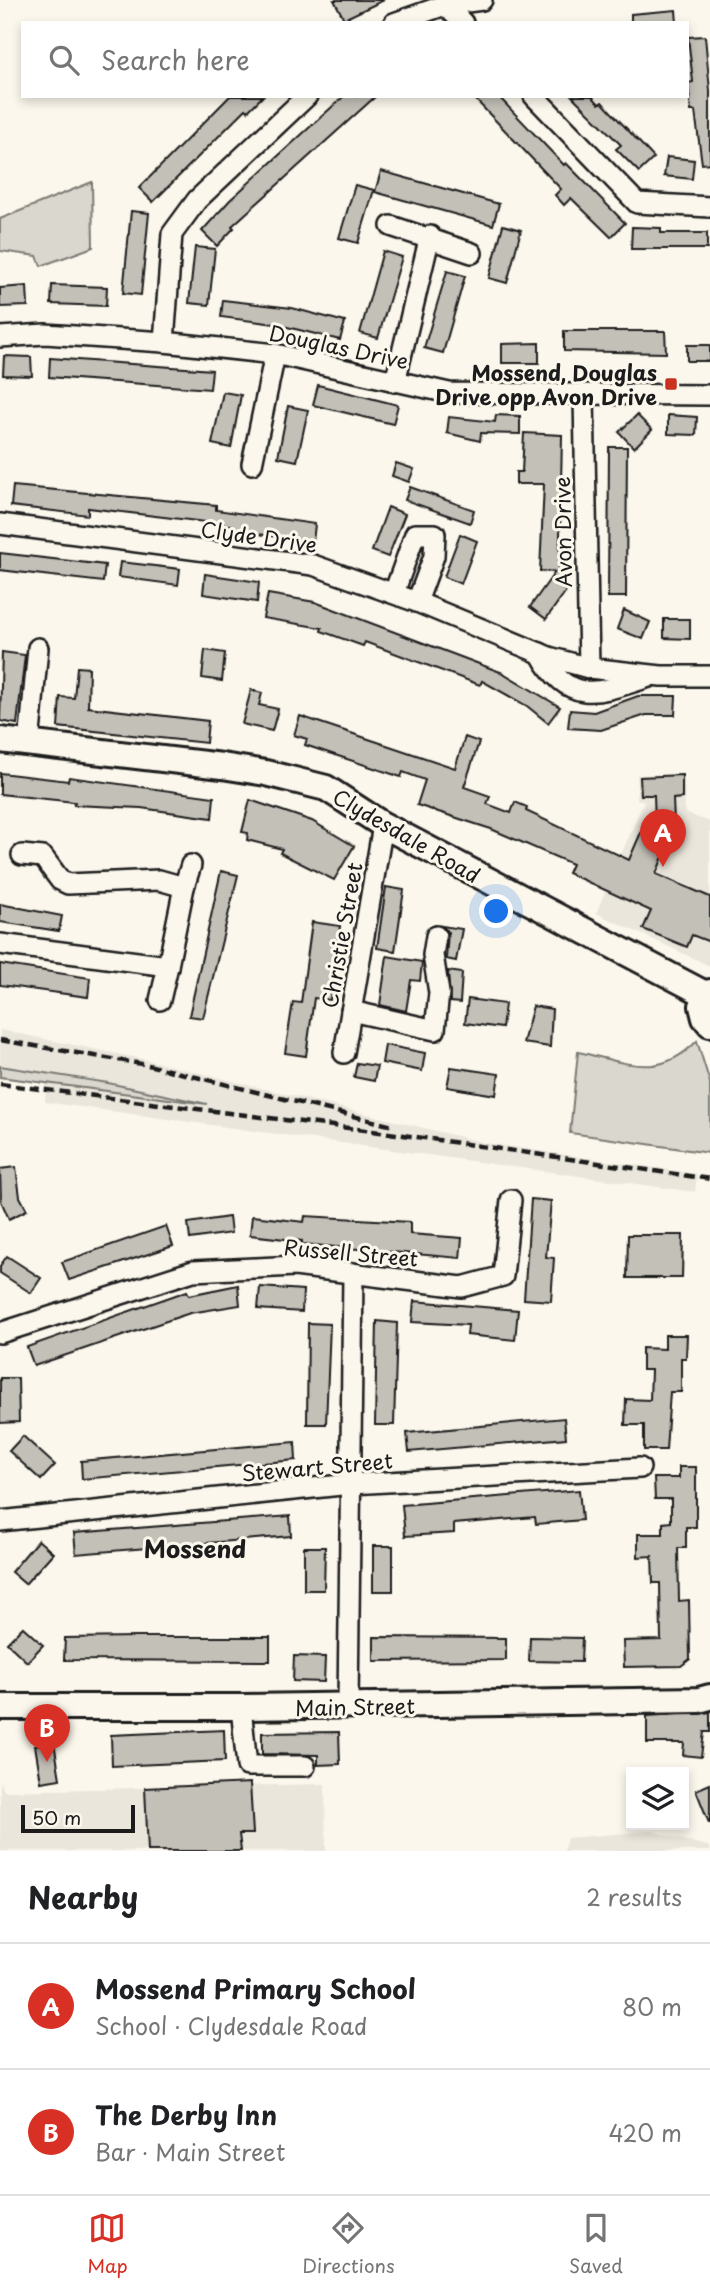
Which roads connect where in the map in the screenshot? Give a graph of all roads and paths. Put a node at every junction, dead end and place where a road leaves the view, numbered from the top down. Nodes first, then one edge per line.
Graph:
1 (481, 0) edge
2 (445, 5) junction
3 (400, 21) edge
4 (461, 21) edge
5 (305, 98) edge
6 (536, 98) edge
7 (710, 207) edge
8 (391, 226) dead end
9 (430, 236) junction
10 (472, 253) dead end
11 (0, 337) edge
12 (164, 342) junction
13 (275, 354) junction
14 (396, 382) junction
15 (710, 395) edge
16 (584, 396) junction
17 (252, 464) dead end
18 (0, 524) edge
19 (394, 593) junction
20 (417, 602) junction
21 (38, 648) dead end
22 (540, 653) junction
23 (589, 668) junction
24 (661, 676) junction
25 (710, 676) edge
26 (0, 740) edge
27 (29, 744) junction
28 (383, 825) junction
29 (22, 855) dead end
30 (191, 864) dead end
31 (184, 887) junction
32 (436, 936) dead end
33 (0, 944) edge
34 (168, 966) junction
35 (708, 993) edge
36 (160, 1000) dead end
37 (351, 1011) junction
38 (710, 1024) edge
39 (344, 1053) dead end
40 (511, 1200) dead end
41 (353, 1273) junction
42 (0, 1333) edge
43 (640, 1468) dead end
44 (351, 1484) junction
45 (0, 1521) edge
46 (710, 1697) edge
47 (348, 1706) junction
48 (0, 1707) edge
49 (241, 1707) junction
50 (305, 1766) dead end

1 - 2 street
2 - 3 street
2 - 4 street
5 - 12 street
6 - 7 street
8 - 9 street
9 - 10 street
9 - 14 street
11 - 12 street, Douglas Drive
12 - 13 street, Douglas Drive
13 - 14 street, Douglas Drive
13 - 17 street
14 - 16 street, Douglas Drive
15 - 16 street, Douglas Drive
16 - 23 street, Avon Drive
18 - 19 street, Clyde Drive
19 - 20 street, Clyde Drive
19 - 20 street
20 - 22 street, Clyde Drive
21 - 27 street
22 - 23 street, Clyde Drive
22 - 24 street, Clyde Drive
23 - 24 street, Clyde Drive
24 - 25 street, Clyde Drive
26 - 27 main road, Clydesdale Road
27 - 28 main road, Clydesdale Road
28 - 35 main road, Clydesdale Road
28 - 37 street, Christie Street
29 - 31 street
30 - 31 street
31 - 34 street
32 - 37 street
33 - 34 street
34 - 36 street
35 - 38 main road, Clydesdale Road
37 - 39 street, Christie Street
40 - 41 street, Russell Street
41 - 42 street, Russell Street
41 - 44 street
43 - 44 street, Stewart Street
44 - 45 street, Stewart Street
44 - 47 street
46 - 47 main road, Main Street
47 - 49 main road, Main Street
48 - 49 main road, Main Street
49 - 50 street

